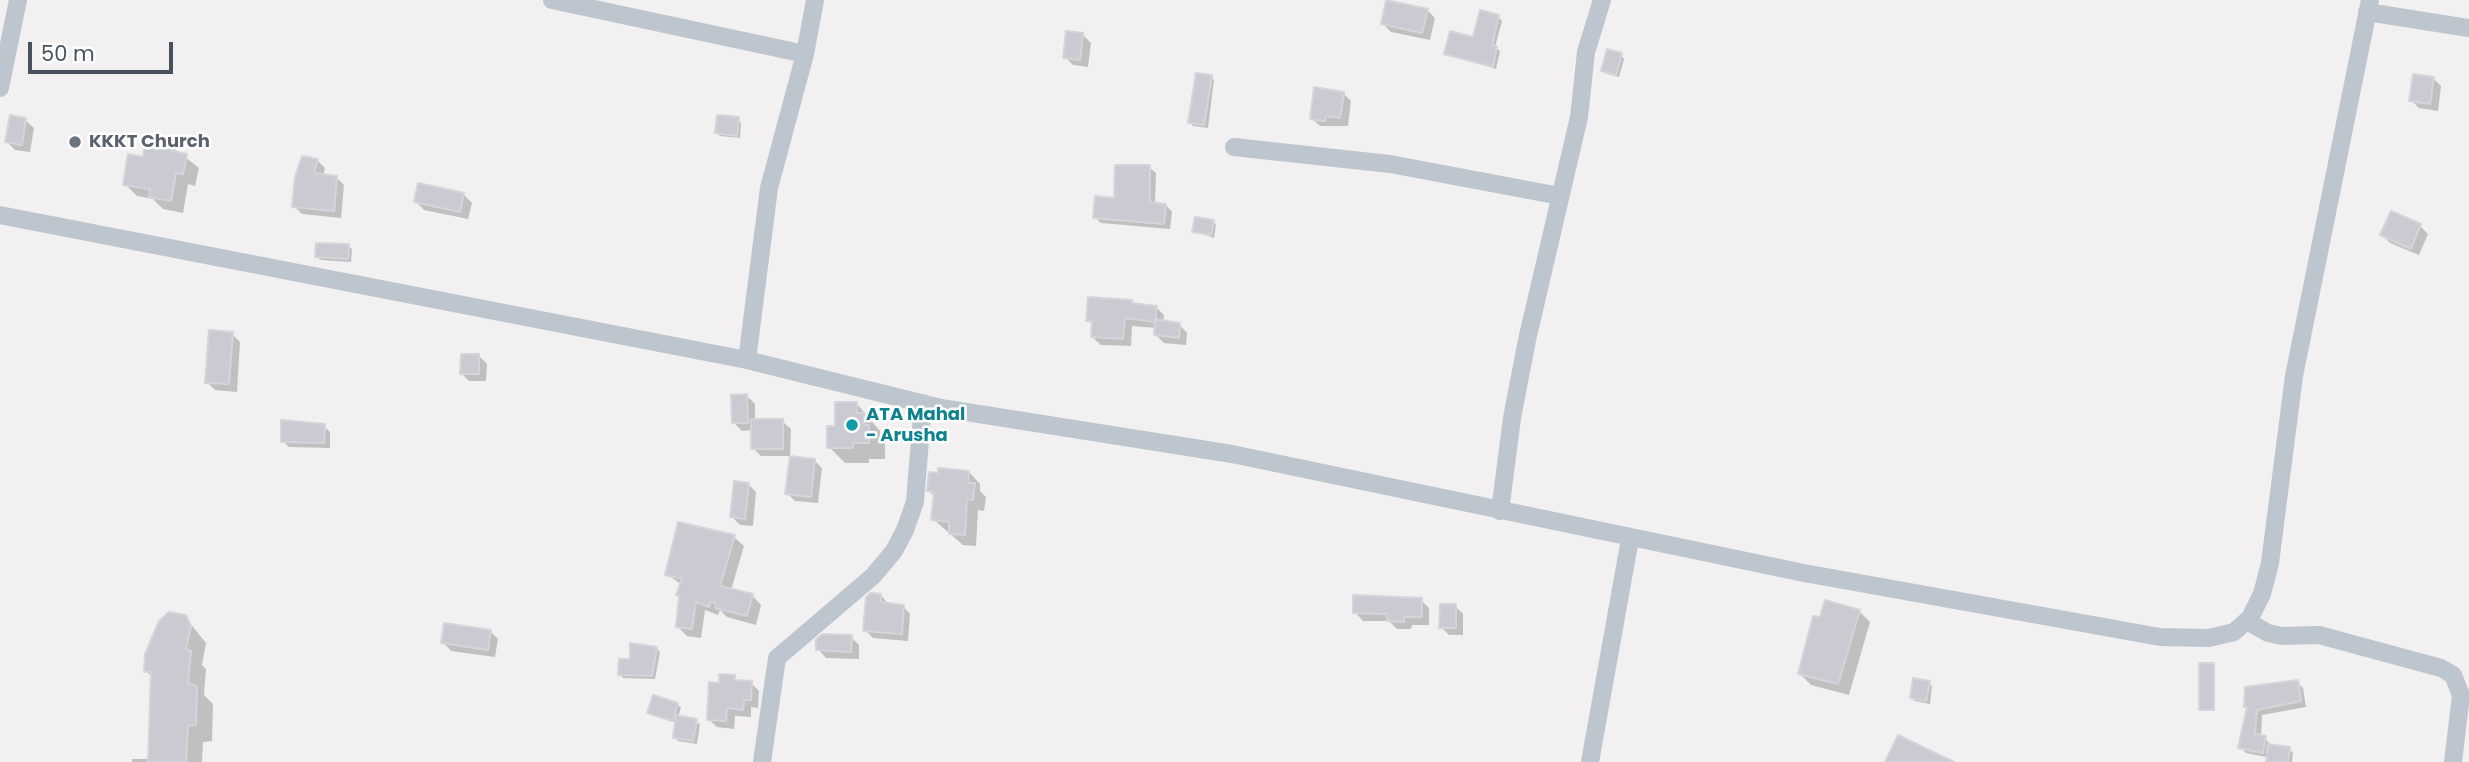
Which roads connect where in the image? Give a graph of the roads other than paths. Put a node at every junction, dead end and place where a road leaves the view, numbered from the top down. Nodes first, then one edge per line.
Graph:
1 (18, 0) edge
2 (552, 0) edge
3 (815, 0) edge
4 (1602, 0) edge
5 (2369, 6) edge
6 (2469, 28) edge
7 (805, 54) junction
8 (0, 88) edge
9 (1234, 147) dead end
10 (1560, 196) junction
11 (0, 215) edge
12 (747, 360) junction
13 (923, 403) junction
14 (1500, 510) junction
15 (1630, 539) junction
16 (2247, 621) junction
17 (762, 762) edge
18 (1590, 762) edge
19 (2453, 762) edge

1 - 8 street
2 - 7 street
3 - 7 street
4 - 10 street
5 - 6 street
5 - 16 street
7 - 12 street
9 - 10 street
10 - 14 street
11 - 12 street
12 - 13 street
13 - 14 street
13 - 17 street
14 - 15 street
15 - 16 street
15 - 18 street
16 - 19 street

